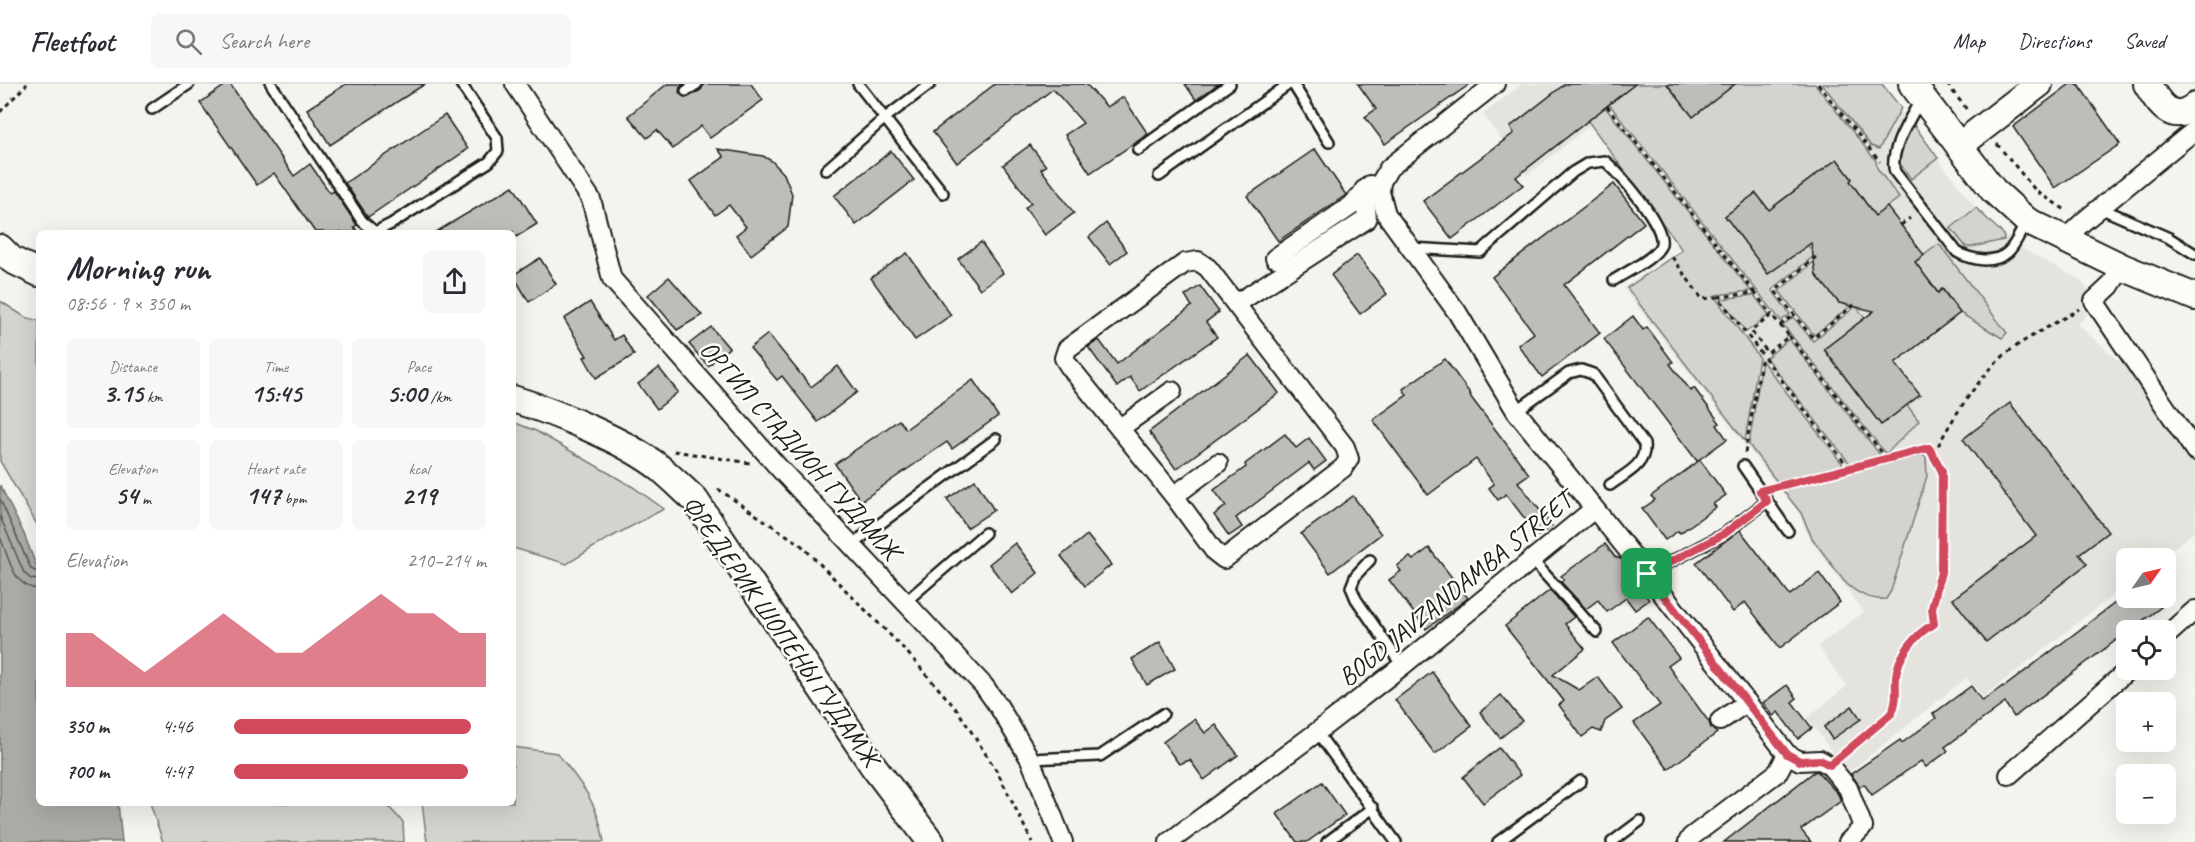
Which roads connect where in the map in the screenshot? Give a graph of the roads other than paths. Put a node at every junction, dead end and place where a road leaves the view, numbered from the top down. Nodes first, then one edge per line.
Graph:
1 (189, 84) edge
2 (271, 84) edge
3 (461, 84) edge
4 (516, 84) edge
5 (697, 84) edge
6 (858, 84) edge
7 (930, 84) edge
8 (1230, 84) edge
9 (1291, 84) edge
10 (1495, 84) edge
11 (2039, 84) edge
12 (2147, 84) edge
13 (686, 91) dead end
14 (1917, 91) edge
15 (2195, 106) edge
16 (152, 109) dead end
17 (885, 118) junction
18 (2195, 130) edge
19 (1329, 142) dead end
20 (1959, 146) junction
21 (1138, 150) dead end
22 (1389, 168) junction
23 (826, 170) dead end
24 (1159, 176) dead end
25 (1364, 190) junction
26 (943, 193) dead end
27 (2100, 208) junction
28 (2027, 220) junction
29 (373, 230) edge
30 (379, 230) edge
31 (2065, 240) junction
32 (0, 248) edge
33 (1411, 248) junction
34 (2195, 254) edge
35 (1275, 258) dead end
36 (2122, 267) junction
37 (36, 272) edge
38 (1614, 279) dead end
39 (2195, 297) edge
40 (1236, 304) junction
41 (1172, 391) dead end
42 (516, 400) edge
43 (1516, 411) junction
44 (1120, 428) junction
45 (996, 438) dead end
46 (2195, 451) edge
47 (1218, 463) dead end
48 (1743, 466) road end
49 (1610, 485) dead end
50 (1174, 496) junction
51 (1767, 501) junction
52 (1594, 509) junction
53 (1788, 531) dead end
54 (986, 533) dead end
55 (851, 545) junction
56 (1370, 560) dead end
57 (1533, 561) junction
58 (1647, 574) junction
59 (904, 603) junction
60 (2195, 610) edge
61 (2176, 627) edge
62 (1597, 632) dead end
63 (1402, 666) junction
64 (2117, 680) edge
65 (1747, 702) junction
66 (1163, 714) dead end
67 (1720, 721) dead end
68 (1317, 732) junction
69 (1787, 754) junction
70 (1029, 759) junction
71 (2009, 775) dead end
72 (1581, 781) dead end
73 (1372, 808) junction
74 (1640, 821) dead end
75 (931, 842) edge
76 (1062, 842) edge
77 (1169, 842) edge
78 (1327, 842) edge
79 (1396, 842) edge
80 (1498, 842) edge
81 (1612, 842) edge
82 (1688, 842) edge
83 (1848, 842) edge

1 - 16 lane
2 - 29 lane
3 - 30 lane
4 - 55 street, ОРГИЛ СТАДИОН ГУДАМЖ
5 - 13 lane
6 - 17 lane
7 - 17 lane
8 - 21 lane
9 - 19 lane
9 - 24 lane
10 - 22 street
11 - 20 street
12 - 15 street
14 - 20 street
14 - 28 lane
17 - 23 lane
17 - 26 lane
18 - 27 street
20 - 28 street
22 - 25 street
22 - 33 street, BOGD JAVZANDAMBA STREET
25 - 35 street
25 - 40 street
27 - 31 street
27 - 34 lane
28 - 31 street
31 - 36 street
32 - 37 street
33 - 38 lane
33 - 43 street, BOGD JAVZANDAMBA STREET
36 - 39 street
36 - 46 street
40 - 44 street
40 - 50 street
41 - 44 street
42 - 75 street, ФРЕДЕРИК ШОПЕНЫ ГУДАМЖ
43 - 49 lane
43 - 52 street, BOGD JAVZANDAMBA STREET
44 - 50 street
45 - 55 lane
47 - 50 street
48 - 51 lane
51 - 53 lane
51 - 58 lane
52 - 57 street, BOGD JAVZANDAMBA STREET
52 - 58 street
54 - 59 lane
55 - 59 street, ОРГИЛ СТАДИОН ГУДАМЖ
56 - 63 lane
57 - 62 lane
57 - 63 street, BOGD JAVZANDAMBA STREET
58 - 65 street
59 - 70 street, ОРГИЛ СТАДИОН ГУДАМЖ
60 - 61 street
63 - 68 street, BOGD JAVZANDAMBA STREET
64 - 71 street
65 - 67 street
65 - 69 street
66 - 70 lane
68 - 73 lane
68 - 77 street, BOGD JAVZANDAMBA STREET
69 - 82 street
69 - 83 street
70 - 76 street, ОРГИЛ СТАДИОН ГУДАМЖ
72 - 80 lane
73 - 78 lane
73 - 79 lane
74 - 81 lane

